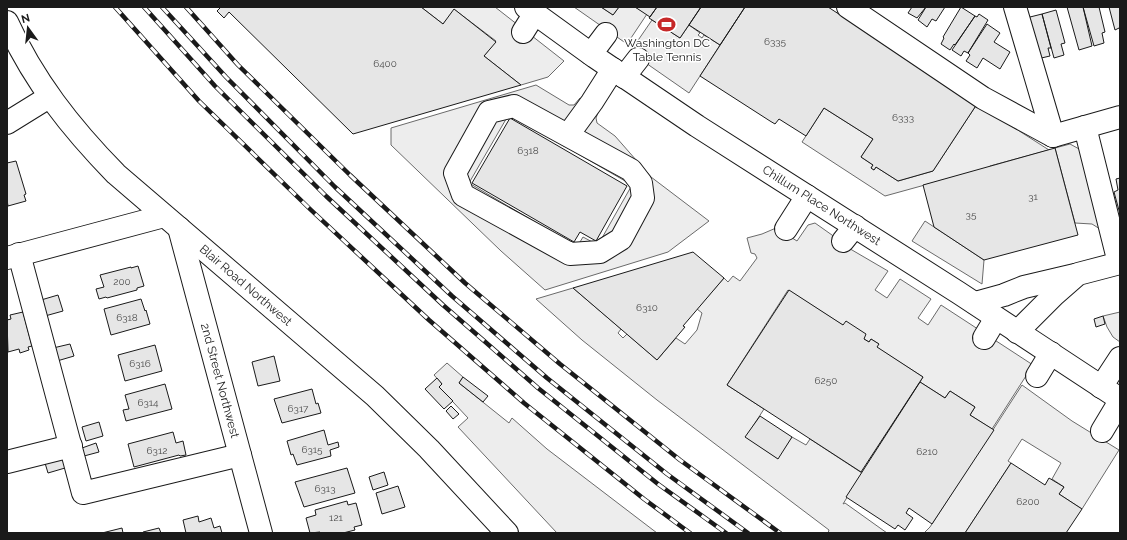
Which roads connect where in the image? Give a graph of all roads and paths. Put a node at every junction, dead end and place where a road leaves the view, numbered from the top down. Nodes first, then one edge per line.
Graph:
1 (848, 7) edge
2 (1015, 7) edge
3 (538, 12) edge
4 (7, 22) edge
5 (523, 32) dead end
6 (606, 34) dead end
7 (591, 54) junction
8 (638, 59) dead end
9 (619, 73) junction
10 (49, 97) junction
11 (1120, 117) edge
12 (7, 123) edge
13 (1085, 127) junction
14 (568, 135) junction
15 (1054, 136) junction
16 (806, 196) junction
17 (172, 222) junction
18 (786, 229) dead end
19 (13, 256) edge
20 (1119, 263) edge
21 (1078, 274) junction
22 (975, 303) junction
23 (996, 318) junction
24 (1017, 332) junction
25 (984, 338) dead end
26 (1051, 353) junction
27 (1120, 358) edge
28 (1036, 376) dead end
29 (1101, 387) junction
30 (1120, 400) edge
31 (1102, 431) dead end
32 (71, 446) junction
33 (240, 455) junction
34 (7, 462) edge
35 (261, 533) edge
36 (505, 533) edge

1 - 15 street
2 - 15 street
3 - 5 street
3 - 7 street, Chillum Place Northwest
4 - 10 street, Blair Road Northwest
6 - 7 street
7 - 9 street, Chillum Place Northwest
8 - 9 street
9 - 14 street
9 - 16 street, Chillum Place Northwest
10 - 12 street
10 - 17 street, Blair Road Northwest
11 - 13 street
13 - 15 street
13 - 20 street
14 - 14 street
16 - 18 street
16 - 22 street, Chillum Place Northwest
17 - 19 street
17 - 33 street, 2nd Street Northwest
17 - 36 street, Blair Road Northwest
19 - 32 street
20 - 21 street
21 - 22 street
21 - 24 street
22 - 23 street, Chillum Place Northwest
23 - 24 street, Chillum Place Northwest
23 - 25 street
24 - 26 street, Chillum Place Northwest
26 - 28 street
26 - 29 street, Chillum Place Northwest
27 - 29 street
29 - 30 street, Chillum Place Northwest
30 - 31 street
32 - 33 street
32 - 34 street
33 - 35 street, 2nd Street Northwest

